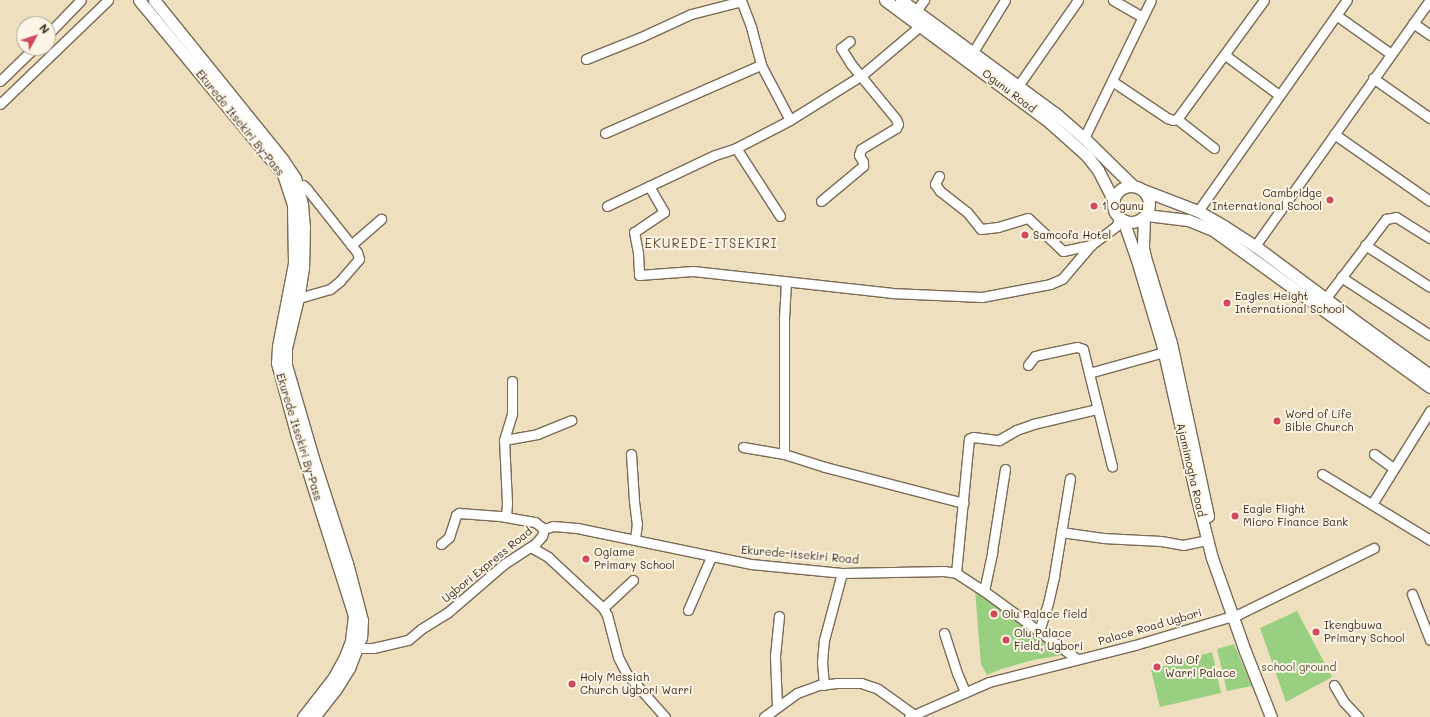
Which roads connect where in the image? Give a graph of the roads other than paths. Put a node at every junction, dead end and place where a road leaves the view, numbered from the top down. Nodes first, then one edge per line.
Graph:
1 (81, 0) edge
2 (108, 0) edge
3 (139, 0) edge
4 (154, 0) edge
5 (885, 0) edge
6 (901, 0) edge
7 (924, 0) edge
8 (1005, 0) edge
9 (1078, 0) edge
10 (1113, 0) edge
11 (1151, 0) edge
12 (1264, 0) edge
13 (1347, 0) edge
14 (1430, 0) edge
15 (916, 12) junction
16 (1336, 15) junction
17 (1142, 17) junction
18 (1413, 23) junction
19 (56, 26) edge
20 (920, 26) junction
21 (1430, 35) edge
22 (947, 40) junction
23 (850, 41) dead end
24 (973, 52) junction
25 (1391, 54) junction
26 (1225, 55) junction
27 (26, 56) edge
28 (586, 59) dead end
29 (761, 64) junction
30 (862, 75) junction
31 (1373, 78) junction
32 (0, 81) edge
33 (1112, 81) junction
34 (1018, 86) junction
35 (1279, 95) junction
36 (0, 104) edge
37 (1430, 118) edge
38 (1177, 119) junction
39 (790, 120) junction
40 (605, 133) dead end
41 (1334, 134) junction
42 (1084, 138) junction
43 (736, 148) junction
44 (1214, 148) dead end
45 (939, 176) dead end
46 (650, 186) junction
47 (298, 187) junction
48 (1138, 188) junction
49 (821, 201) dead end
50 (1114, 201) junction
51 (1430, 201) edge
52 (607, 206) dead end
53 (1198, 211) junction
54 (780, 216) dead end
55 (1145, 216) junction
56 (1121, 219) junction
57 (381, 220) dead end
58 (1430, 238) edge
59 (351, 245) junction
60 (1091, 245) junction
61 (1365, 245) junction
62 (1255, 246) junction
63 (1341, 277) junction
64 (786, 282) junction
65 (1430, 287) edge
66 (298, 298) junction
67 (1325, 299) junction
68 (1430, 335) edge
69 (1164, 352) junction
70 (1028, 365) dead end
71 (1089, 373) junction
72 (1430, 374) edge
73 (512, 381) dead end
74 (1430, 387) edge
75 (1097, 409) junction
76 (1430, 412) edge
77 (571, 420) dead end
78 (504, 440) junction
79 (743, 446) dead end
80 (631, 454) dead end
81 (784, 454) junction
82 (1374, 454) dead end
83 (1112, 466) dead end
84 (1393, 468) junction
85 (1005, 469) dead end
86 (1322, 474) dead end
87 (1070, 478) dead end
88 (963, 503) junction
89 (1372, 504) junction
90 (506, 517) junction
91 (544, 529) junction
92 (1061, 532) junction
93 (635, 539) junction
94 (1207, 540) junction
95 (1430, 540) edge
96 (440, 544) dead end
97 (531, 547) junction
98 (1374, 548) dead end
99 (711, 557) junction
100 (842, 573) junction
101 (956, 573) junction
102 (632, 580) dead end
103 (984, 591) junction
104 (1412, 594) dead end
105 (603, 608) junction
106 (688, 610) dead end
107 (1235, 614) junction
108 (779, 616) dead end
109 (1039, 631) junction
110 (944, 633) dead end
111 (1430, 640) edge
112 (353, 648) junction
113 (1077, 659) junction
114 (1334, 684) dead end
115 (824, 685) junction
116 (965, 692) junction
117 (777, 706) junction
118 (914, 716) edge
119 (303, 717) edge
120 (314, 717) edge
121 (665, 717) edge
122 (764, 717) edge
123 (1271, 717) edge
124 (1277, 717) edge
125 (1358, 717) edge

1 - 19 street
2 - 36 street
3 - 112 main road, Ekurede Itsekiri By-Pass
4 - 47 main road, Ekurede Itsekiri By-Pass
5 - 20 main road, Ogunu Road
6 - 15 main road, Ogunu Road
7 - 15 street
8 - 24 street
9 - 34 street
10 - 17 street
11 - 17 street
12 - 26 street
13 - 16 street
14 - 18 street
15 - 22 main road, Ogunu Road
16 - 25 street
16 - 35 street
17 - 33 street
18 - 21 street
18 - 25 street
20 - 22 main road, Ogunu Road
20 - 30 street
22 - 24 main road, Ogunu Road
22 - 50 main road, Ogunu Road
23 - 30 street
24 - 34 main road, Ogunu Road
25 - 31 street
26 - 35 street
26 - 38 street
27 - 32 street
28 - 29 street
29 - 39 street
29 - 40 street
30 - 39 street
30 - 49 street
31 - 37 street
31 - 41 street
33 - 38 street
33 - 42 street
34 - 42 main road, Ogunu Road
35 - 53 street
38 - 44 street
39 - 43 street
41 - 51 street
41 - 62 street
42 - 48 main road, Ogunu Road
43 - 46 street
43 - 54 street
45 - 60 street
46 - 52 street
46 - 64 street
47 - 59 street
47 - 66 main road, Ekurede Itsekiri By-Pass
48 - 50 main road
48 - 53 main road
48 - 55 main road
50 - 56 main road
53 - 62 main road
55 - 56 main road
55 - 74 main road
55 - 107 main road, Ajamimogha Road
56 - 60 street
56 - 69 main road, Ajamimogha Road
57 - 59 street
58 - 61 street
59 - 66 street
60 - 64 street
61 - 63 street
61 - 65 street
62 - 67 main road
63 - 67 street
63 - 68 street
64 - 81 street
66 - 112 main road, Ekurede Itsekiri By-Pass
67 - 72 main road
69 - 71 street
69 - 94 main road, Ajamimogha Road
70 - 71 street
71 - 75 street
73 - 78 street
75 - 83 street
75 - 88 street
76 - 84 street
77 - 78 street
78 - 90 street
79 - 81 street
80 - 93 street
81 - 88 street
82 - 84 street
84 - 89 street
85 - 103 street
86 - 89 street
87 - 92 street
88 - 101 street
89 - 95 street
90 - 91 street
90 - 96 street
91 - 93 street, Ekurede-itsekiri Road
91 - 97 street, Ugbori Express Road
92 - 94 street
92 - 109 street
93 - 99 street, Ekurede-itsekiri Road
94 - 107 main road, Ajamimogha Road
97 - 105 street
97 - 112 street, Ugbori Express Road
98 - 107 street, Palace Road Ugbori
99 - 100 street, Ekurede-itsekiri Road
99 - 106 street
100 - 101 street, Ekurede-itsekiri Road
100 - 115 street
101 - 103 street, Ekurede-itsekiri Road
102 - 105 street
103 - 109 street, Ekurede-itsekiri Road
104 - 111 street
105 - 121 street
107 - 113 street, Palace Road Ugbori
107 - 123 main road, Ajamimogha Road
107 - 124 main road, Ajamimogha Road
108 - 117 street
109 - 113 street, Ekurede-itsekiri Road
110 - 116 street
112 - 119 main road, Ekurede Itsekiri By-Pass
112 - 120 main road, Ekurede Itsekiri By-Pass
113 - 116 street, Palace Road Ugbori
114 - 125 street
115 - 117 street
115 - 118 street
116 - 118 street, Palace Road Ugbori
117 - 122 street

